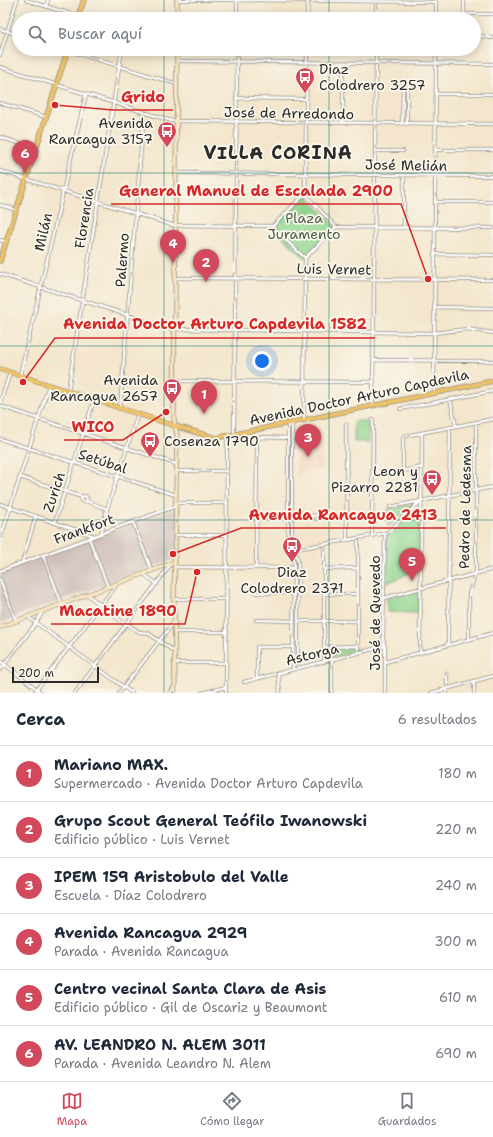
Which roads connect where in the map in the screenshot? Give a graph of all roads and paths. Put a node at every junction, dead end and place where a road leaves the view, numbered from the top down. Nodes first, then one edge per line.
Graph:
1 (18, 0) edge
2 (26, 0) edge
3 (48, 0) edge
4 (84, 0) edge
5 (178, 0) edge
6 (210, 0) edge
7 (237, 0) edge
8 (272, 0) edge
9 (308, 0) edge
10 (342, 0) edge
11 (464, 0) edge
12 (376, 1) edge
13 (406, 1) edge
14 (436, 1) edge
15 (46, 6) junction
16 (14, 12) edge
17 (62, 12) edge
18 (80, 12) edge
19 (177, 12) edge
20 (237, 12) edge
21 (307, 12) edge
22 (376, 12) edge
23 (436, 12) edge
24 (464, 12) edge
25 (481, 14) edge
26 (493, 14) edge
27 (12, 19) edge
28 (0, 29) edge
29 (8, 31) junction
30 (12, 32) edge
31 (481, 36) edge
32 (493, 38) edge
33 (0, 55) edge
34 (66, 56) edge
35 (86, 56) edge
36 (121, 56) edge
37 (177, 56) edge
38 (237, 56) edge
39 (307, 56) edge
40 (376, 56) edge
41 (436, 56) edge
42 (177, 61) junction
43 (237, 62) junction
44 (307, 63) junction
45 (343, 63) junction
46 (375, 63) junction
47 (436, 64) junction
48 (493, 64) edge
49 (119, 67) junction
50 (0, 68) edge
51 (176, 84) junction
52 (56, 85) junction
53 (86, 94) junction
54 (436, 94) junction
55 (493, 94) edge
56 (236, 98) junction
57 (306, 99) junction
58 (113, 102) junction
59 (0, 103) edge
60 (144, 112) junction
61 (46, 117) junction
62 (176, 121) junction
63 (236, 122) junction
64 (306, 123) junction
65 (343, 123) junction
66 (375, 124) junction
67 (402, 124) junction
68 (407, 124) junction
69 (436, 124) junction
70 (493, 124) edge
71 (0, 137) edge
72 (36, 149) junction
73 (435, 150) junction
74 (493, 150) edge
75 (375, 151) junction
76 (403, 151) dead end
77 (0, 171) edge
78 (176, 173) junction
79 (235, 174) junction
80 (306, 174) junction
81 (375, 175) junction
82 (404, 175) junction
83 (435, 176) junction
84 (493, 176) edge
85 (27, 179) junction
86 (63, 190) junction
87 (305, 194) junction
88 (97, 201) junction
89 (435, 202) junction
90 (493, 202) edge
91 (0, 205) edge
92 (17, 210) junction
93 (135, 213) junction
94 (235, 225) junction
95 (175, 226) junction
96 (273, 226) junction
97 (336, 227) junction
98 (375, 227) junction
99 (404, 227) junction
100 (435, 228) junction
101 (493, 228) edge
102 (0, 240) edge
103 (7, 242) junction
104 (434, 254) junction
105 (493, 255) edge
106 (305, 258) junction
107 (0, 261) edge
108 (0, 274) edge
109 (175, 278) junction
110 (235, 278) junction
111 (305, 279) junction
112 (375, 279) junction
113 (434, 280) junction
114 (493, 280) edge
115 (40, 286) junction
116 (82, 300) junction
117 (434, 307) junction
118 (493, 308) edge
119 (127, 315) junction
120 (175, 329) junction
121 (234, 330) junction
122 (304, 330) junction
123 (374, 331) junction
124 (434, 333) junction
125 (493, 333) edge
126 (374, 360) junction
127 (434, 360) junction
128 (493, 361) edge
129 (0, 369) edge
130 (10, 372) junction
131 (20, 375) junction
132 (174, 381) junction
133 (234, 381) junction
134 (493, 381) edge
135 (304, 382) junction
136 (374, 382) junction
137 (49, 385) junction
138 (493, 390) edge
139 (68, 391) junction
140 (434, 393) junction
141 (450, 399) junction
142 (94, 400) junction
143 (0, 405) edge
144 (373, 406) junction
145 (120, 408) junction
146 (400, 409) dead end
147 (138, 414) junction
148 (493, 419) edge
149 (39, 420) junction
150 (304, 420) junction
151 (373, 420) dead end
152 (476, 422) junction
153 (290, 423) junction
154 (346, 424) dead end
155 (175, 426) junction
156 (456, 426) junction
157 (450, 427) junction
158 (422, 433) junction
159 (83, 434) junction
160 (234, 435) junction
161 (227, 436) junction
162 (288, 438) junction
163 (292, 438) junction
164 (0, 439) edge
165 (127, 448) junction
166 (30, 449) junction
167 (74, 462) junction
168 (176, 464) junction
169 (422, 467) junction
170 (176, 471) junction
171 (227, 471) junction
172 (403, 471) junction
173 (389, 474) dead end
174 (118, 476) junction
175 (20, 477) junction
176 (493, 487) edge
177 (347, 490) junction
178 (372, 490) junction
179 (476, 490) junction
180 (64, 492) junction
181 (176, 495) junction
182 (450, 495) junction
183 (421, 501) junction
184 (227, 503) junction
185 (0, 504) edge
186 (176, 505) junction
187 (11, 507) junction
188 (390, 507) dead end
189 (107, 510) junction
190 (257, 515) junction
191 (289, 515) junction
192 (293, 515) junction
193 (36, 516) junction
194 (347, 516) junction
195 (54, 522) junction
196 (133, 522) junction
197 (385, 533) junction
198 (101, 534) junction
199 (176, 535) junction
200 (227, 535) junction
201 (94, 536) junction
202 (372, 536) junction
203 (89, 538) junction
204 (358, 538) junction
205 (0, 540) edge
206 (347, 540) junction
207 (324, 544) junction
208 (290, 550) junction
209 (294, 550) junction
210 (43, 555) junction
211 (22, 563) junction
212 (174, 565) junction
213 (227, 567) junction
214 (256, 567) junction
215 (294, 568) junction
216 (298, 568) junction
217 (324, 568) junction
218 (358, 568) junction
219 (493, 569) edge
220 (0, 571) edge
221 (152, 571) junction
222 (144, 574) junction
223 (475, 574) junction
224 (0, 579) edge
225 (448, 581) junction
226 (117, 584) junction
227 (157, 584) junction
228 (108, 587) junction
229 (421, 588) junction
230 (256, 593) dead end
231 (294, 593) junction
232 (324, 594) junction
233 (358, 594) junction
234 (88, 595) junction
235 (384, 598) junction
236 (174, 599) junction
237 (227, 599) junction
238 (62, 604) junction
239 (102, 606) junction
240 (44, 611) junction
241 (28, 617) junction
242 (256, 620) dead end
243 (16, 621) junction
244 (174, 621) junction
245 (294, 621) junction
246 (298, 621) junction
247 (324, 621) junction
248 (358, 621) junction
249 (36, 623) junction
250 (126, 625) junction
251 (0, 627) edge
252 (175, 632) junction
253 (226, 632) junction
254 (493, 633) edge
255 (470, 639) junction
256 (159, 642) junction
257 (448, 645) junction
258 (358, 646) junction
259 (385, 646) junction
260 (294, 647) junction
261 (324, 647) junction
262 (70, 648) junction
263 (175, 652) junction
264 (358, 652) junction
265 (420, 652) junction
266 (332, 660) junction
267 (0, 661) edge
268 (324, 662) junction
269 (385, 662) junction
270 (175, 663) junction
271 (226, 663) junction
272 (5, 664) junction
273 (95, 666) junction
274 (298, 668) junction
275 (294, 669) junction
276 (0, 670) edge
277 (278, 672) junction
278 (447, 674) dead end
279 (493, 676) edge
280 (257, 678) junction
281 (244, 682) dead end
282 (474, 682) junction
283 (175, 686) junction
284 (124, 687) junction
285 (226, 687) junction
286 (37, 689) junction
287 (447, 689) junction
288 (34, 693) edge
289 (42, 693) edge
290 (75, 693) edge
291 (119, 693) edge
292 (132, 693) edge
293 (170, 693) edge
294 (175, 693) edge
295 (202, 693) edge
296 (226, 693) edge
297 (280, 693) edge
298 (332, 693) edge
299 (385, 693) edge
300 (431, 693) edge
301 (447, 693) edge
302 (474, 693) edge

1 - 16 street
2 - 15 street
3 - 15 street
4 - 18 main road
5 - 6 street
5 - 19 main road
6 - 7 street
7 - 8 street
7 - 20 street
8 - 9 street
9 - 10 street
9 - 21 street
10 - 12 street
11 - 24 street
12 - 13 street
12 - 22 street
13 - 14 street
14 - 23 street
15 - 17 street
25 - 26 street
27 - 29 street
28 - 29 street
29 - 30 street
29 - 33 street
31 - 32 street
34 - 52 main road
35 - 49 street
36 - 49 street, Florencia
37 - 42 main road
38 - 43 street
39 - 44 street
40 - 46 street
41 - 47 street
42 - 43 street
42 - 51 main road
43 - 44 street
43 - 56 street
44 - 45 street
44 - 57 street
45 - 46 street
45 - 65 street
46 - 47 street
46 - 66 street
47 - 48 street
47 - 54 street
49 - 51 street
49 - 58 street, Florencia
50 - 52 street, José de Arredondo
51 - 62 main road
52 - 53 street, José de Arredondo
52 - 61 main road
53 - 58 street, José de Arredondo
53 - 86 street, Milán
54 - 55 street
54 - 69 street
56 - 57 street
56 - 63 street
57 - 64 street
58 - 60 street, José de Arredondo
58 - 88 street, Florencia
59 - 61 street
60 - 62 street, José de Arredondo
60 - 93 street, Palermo
61 - 72 main road
62 - 63 street, José de Arredondo
62 - 78 main road
63 - 64 street, José de Arredondo
63 - 79 street
64 - 65 street, José de Arredondo
64 - 80 street
65 - 66 street, José de Arredondo
66 - 67 street, José de Arredondo
66 - 75 street
67 - 68 street, José de Arredondo
67 - 68 street
68 - 69 street, José de Arredondo
69 - 70 street, José de Arredondo
69 - 73 street
71 - 72 street
72 - 85 main road
73 - 74 street
73 - 83 street
75 - 76 street
75 - 81 street
77 - 85 street
78 - 79 street, José Melián
78 - 95 main road
79 - 80 street, José Melián
79 - 94 street
80 - 81 street, José Melián
80 - 87 street
81 - 82 street, José Melián
81 - 98 street
82 - 83 street, José Melián
82 - 99 street
83 - 84 street, José Melián
83 - 89 street
85 - 86 street
85 - 92 main road
86 - 88 street
86 - 115 street, Milán
87 - 96 street
87 - 97 street
88 - 93 street
88 - 116 street, Florencia
89 - 90 street
89 - 100 street
91 - 92 street
92 - 103 main road
93 - 95 street
93 - 119 street, Palermo
94 - 95 street
94 - 96 street
94 - 110 street
95 - 109 main road
96 - 106 street
97 - 98 street
97 - 106 street
98 - 99 street
98 - 112 street
99 - 100 street
100 - 101 street
100 - 104 street
102 - 103 street
103 - 107 main road
104 - 105 street
104 - 113 street
106 - 111 street
108 - 115 street
109 - 110 street, Luis Vernet
109 - 120 main road
110 - 111 street, Luis Vernet
110 - 121 street
111 - 112 street, Luis Vernet
111 - 122 street
112 - 113 street, Luis Vernet
112 - 123 street
113 - 114 street, Luis Vernet
113 - 117 street
115 - 116 street
115 - 131 street, Milán
116 - 119 street
116 - 139 street, Florencia
117 - 118 street
117 - 124 street
119 - 120 street
119 - 145 street, Palermo
120 - 121 street
120 - 132 main road
121 - 122 street
121 - 133 street
122 - 123 street
122 - 135 street
123 - 124 street
123 - 126 street
124 - 125 street
124 - 127 street
126 - 127 street
126 - 136 street
127 - 128 street
127 - 140 street
129 - 130 main road, Avenida Doctor Arturo Capdevila
130 - 131 main road, Avenida Doctor Arturo Capdevila
130 - 143 street
131 - 137 main road, Avenida Doctor Arturo Capdevila
132 - 133 street
132 - 155 main road
133 - 135 street
133 - 160 street
134 - 140 main road, Avenida Doctor Arturo Capdevila
135 - 136 street
135 - 150 street
136 - 144 street
137 - 139 main road, Avenida Doctor Arturo Capdevila
137 - 149 street
138 - 141 street
139 - 142 main road, Avenida Doctor Arturo Capdevila
140 - 144 main road, Avenida Doctor Arturo Capdevila
141 - 146 street
141 - 156 street
142 - 145 main road, Avenida Doctor Arturo Capdevila
142 - 159 street, Zurich
143 - 149 street
144 - 150 main road, Avenida Doctor Arturo Capdevila
145 - 147 main road, Avenida Doctor Arturo Capdevila
147 - 155 main road, Avenida Doctor Arturo Capdevila
147 - 165 street
148 - 152 street
149 - 159 street
149 - 166 street
150 - 153 main road, Avenida Doctor Arturo Capdevila
151 - 178 street, José de Quevedo
152 - 156 street
152 - 179 street, Pedro de Ledesma
153 - 160 main road, Avenida Doctor Arturo Capdevila
153 - 162 street
153 - 163 street
154 - 177 street
155 - 161 main road, Avenida Doctor Arturo Capdevila
155 - 168 main road
156 - 157 street
157 - 158 street
157 - 182 street
158 - 169 street
158 - 172 street
159 - 165 street
159 - 167 street, Zurich
160 - 161 main road, Avenida Doctor Arturo Capdevila
161 - 171 street
162 - 163 street
162 - 190 street
162 - 191 street
163 - 192 street
164 - 166 street, Setúbal
165 - 168 street
165 - 174 street
166 - 167 street, Setúbal
166 - 175 street
167 - 174 street, Setúbal
167 - 180 street, Zurich
168 - 170 main road
169 - 172 street
169 - 183 street
170 - 171 street
170 - 181 main road
171 - 184 street
172 - 173 street
174 - 181 street, Setúbal
174 - 189 street
175 - 180 street
175 - 187 street
176 - 179 street
177 - 178 street
177 - 194 street
178 - 202 street, José de Quevedo
179 - 182 street
179 - 223 street, Pedro de Ledesma
180 - 189 street
180 - 195 street, Zurich
181 - 186 main road
182 - 183 street
182 - 225 street
183 - 188 street
183 - 197 street
183 - 229 street
184 - 186 street
184 - 200 street
185 - 187 street
186 - 196 street, Frankfort
186 - 199 main road
187 - 193 street
187 - 205 street
189 - 198 street
190 - 191 street
190 - 214 street
191 - 192 street
191 - 208 street
192 - 194 street
192 - 209 street
193 - 195 street
193 - 211 street, Zurich
194 - 206 street
195 - 201 street
196 - 198 street, Frankfort
196 - 221 street
197 - 202 street
197 - 235 street, José de Quevedo
198 - 201 street, Frankfort
199 - 200 street
199 - 212 main road
200 - 213 street
201 - 203 street, Frankfort
202 - 204 street
203 - 210 street, Frankfort
203 - 228 street
204 - 206 street
204 - 218 street
206 - 207 street
207 - 209 street
207 - 217 street
208 - 209 street
208 - 215 street
209 - 216 street
210 - 211 street, Frankfort
210 - 238 street
211 - 220 street, Frankfort
212 - 213 street
212 - 221 main road
212 - 227 street
212 - 236 main road
213 - 214 street
213 - 237 street
214 - 215 street
215 - 216 street
215 - 231 street
216 - 246 street
217 - 218 street
217 - 232 street
218 - 233 street
219 - 223 street
221 - 222 main road
222 - 226 main road
222 - 227 street
223 - 225 street
223 - 255 street, Pedro de Ledesma
224 - 243 street
225 - 229 street
225 - 257 street
226 - 228 main road
226 - 239 street
227 - 250 street
228 - 234 main road
229 - 235 street
229 - 265 street
230 - 231 street
231 - 245 street
232 - 233 street
232 - 247 street
233 - 248 street
234 - 238 main road
234 - 239 street
235 - 259 street, José de Quevedo
236 - 237 street
236 - 244 main road
237 - 253 street
238 - 240 main road
239 - 250 street
239 - 262 street
240 - 241 main road
240 - 249 street
241 - 243 main road
241 - 249 street
242 - 245 street
243 - 251 main road
244 - 252 main road
244 - 256 street
245 - 260 street
246 - 247 street
246 - 274 street
247 - 248 street
247 - 261 street
248 - 258 street
249 - 262 street
249 - 272 street
250 - 256 street
250 - 273 street
252 - 253 street
252 - 263 main road
253 - 271 street
254 - 255 street
255 - 257 street
256 - 263 street
256 - 284 street
257 - 265 street
258 - 261 street
258 - 264 street
259 - 264 street, Astorga
259 - 269 street, José de Quevedo
260 - 275 street
260 - 280 street
261 - 268 street
262 - 273 street
262 - 286 street
263 - 270 main road
264 - 266 street, Astorga
265 - 269 street
266 - 268 street, Astorga
266 - 298 street
267 - 272 street
268 - 274 street, Astorga
269 - 299 street, José de Quevedo
270 - 271 street
270 - 283 main road
271 - 285 street
272 - 276 street
272 - 286 street
273 - 284 street
273 - 290 street
274 - 275 street, Astorga
275 - 277 street, Astorga
277 - 280 street, Astorga
277 - 297 street
278 - 287 street
279 - 282 street
280 - 281 street, Astorga
282 - 287 street
282 - 302 street
283 - 293 main road
283 - 294 street
284 - 291 street
284 - 292 street
285 - 295 street
285 - 296 street
286 - 288 street
286 - 289 street
287 - 300 street
287 - 301 street

